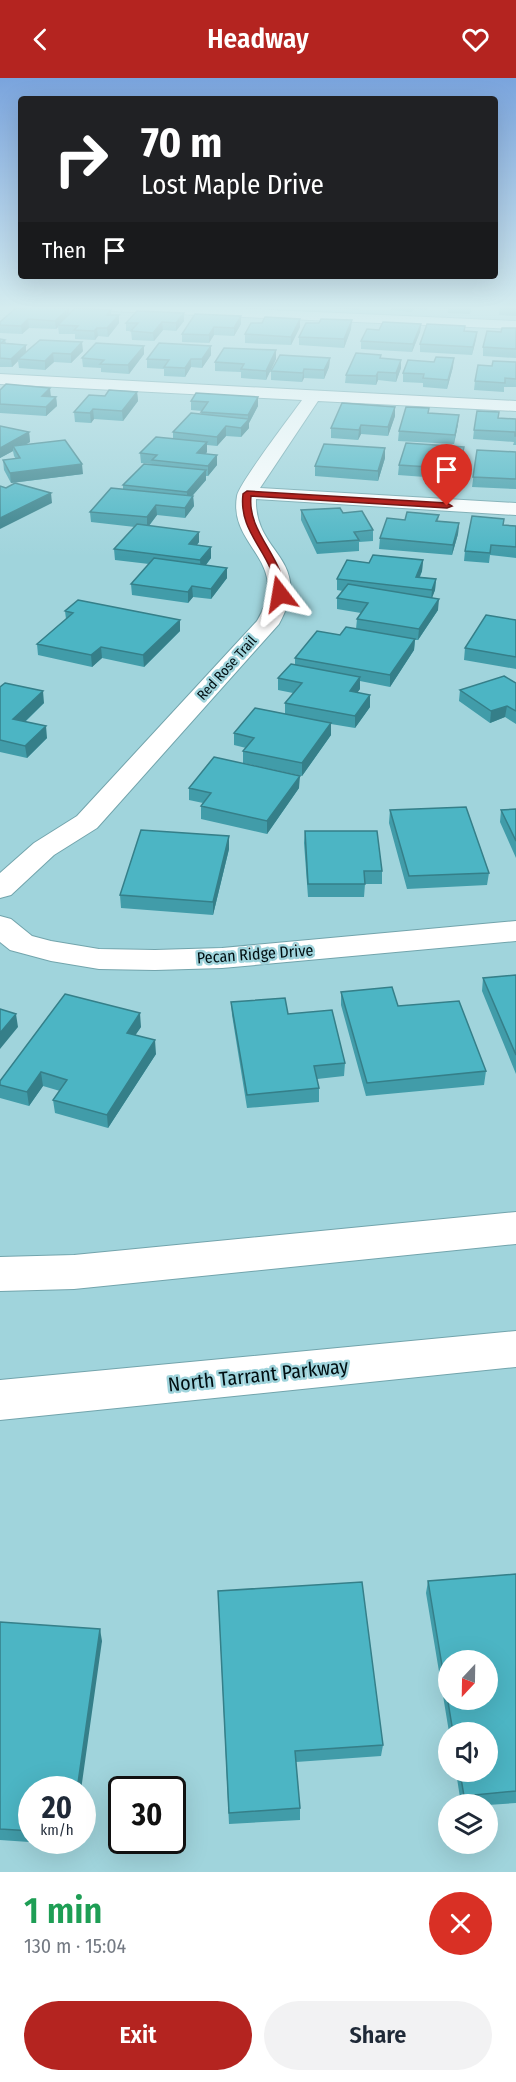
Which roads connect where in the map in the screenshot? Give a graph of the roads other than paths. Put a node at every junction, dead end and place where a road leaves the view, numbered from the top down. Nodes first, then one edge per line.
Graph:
1 (197, 390) edge
2 (313, 396) junction
3 (516, 406) edge
4 (247, 494) junction
5 (516, 510) edge
6 (0, 889) edge
7 (0, 926) edge
8 (516, 931) edge
9 (516, 1228) edge
10 (0, 1274) edge
11 (516, 1349) edge
12 (0, 1400) edge

1 - 2 street
2 - 3 street
2 - 4 street
4 - 5 street
4 - 6 street, Red Rose Trail
7 - 8 street, Pecan Ridge Drive
9 - 10 street
11 - 12 street, North Tarrant Parkway

